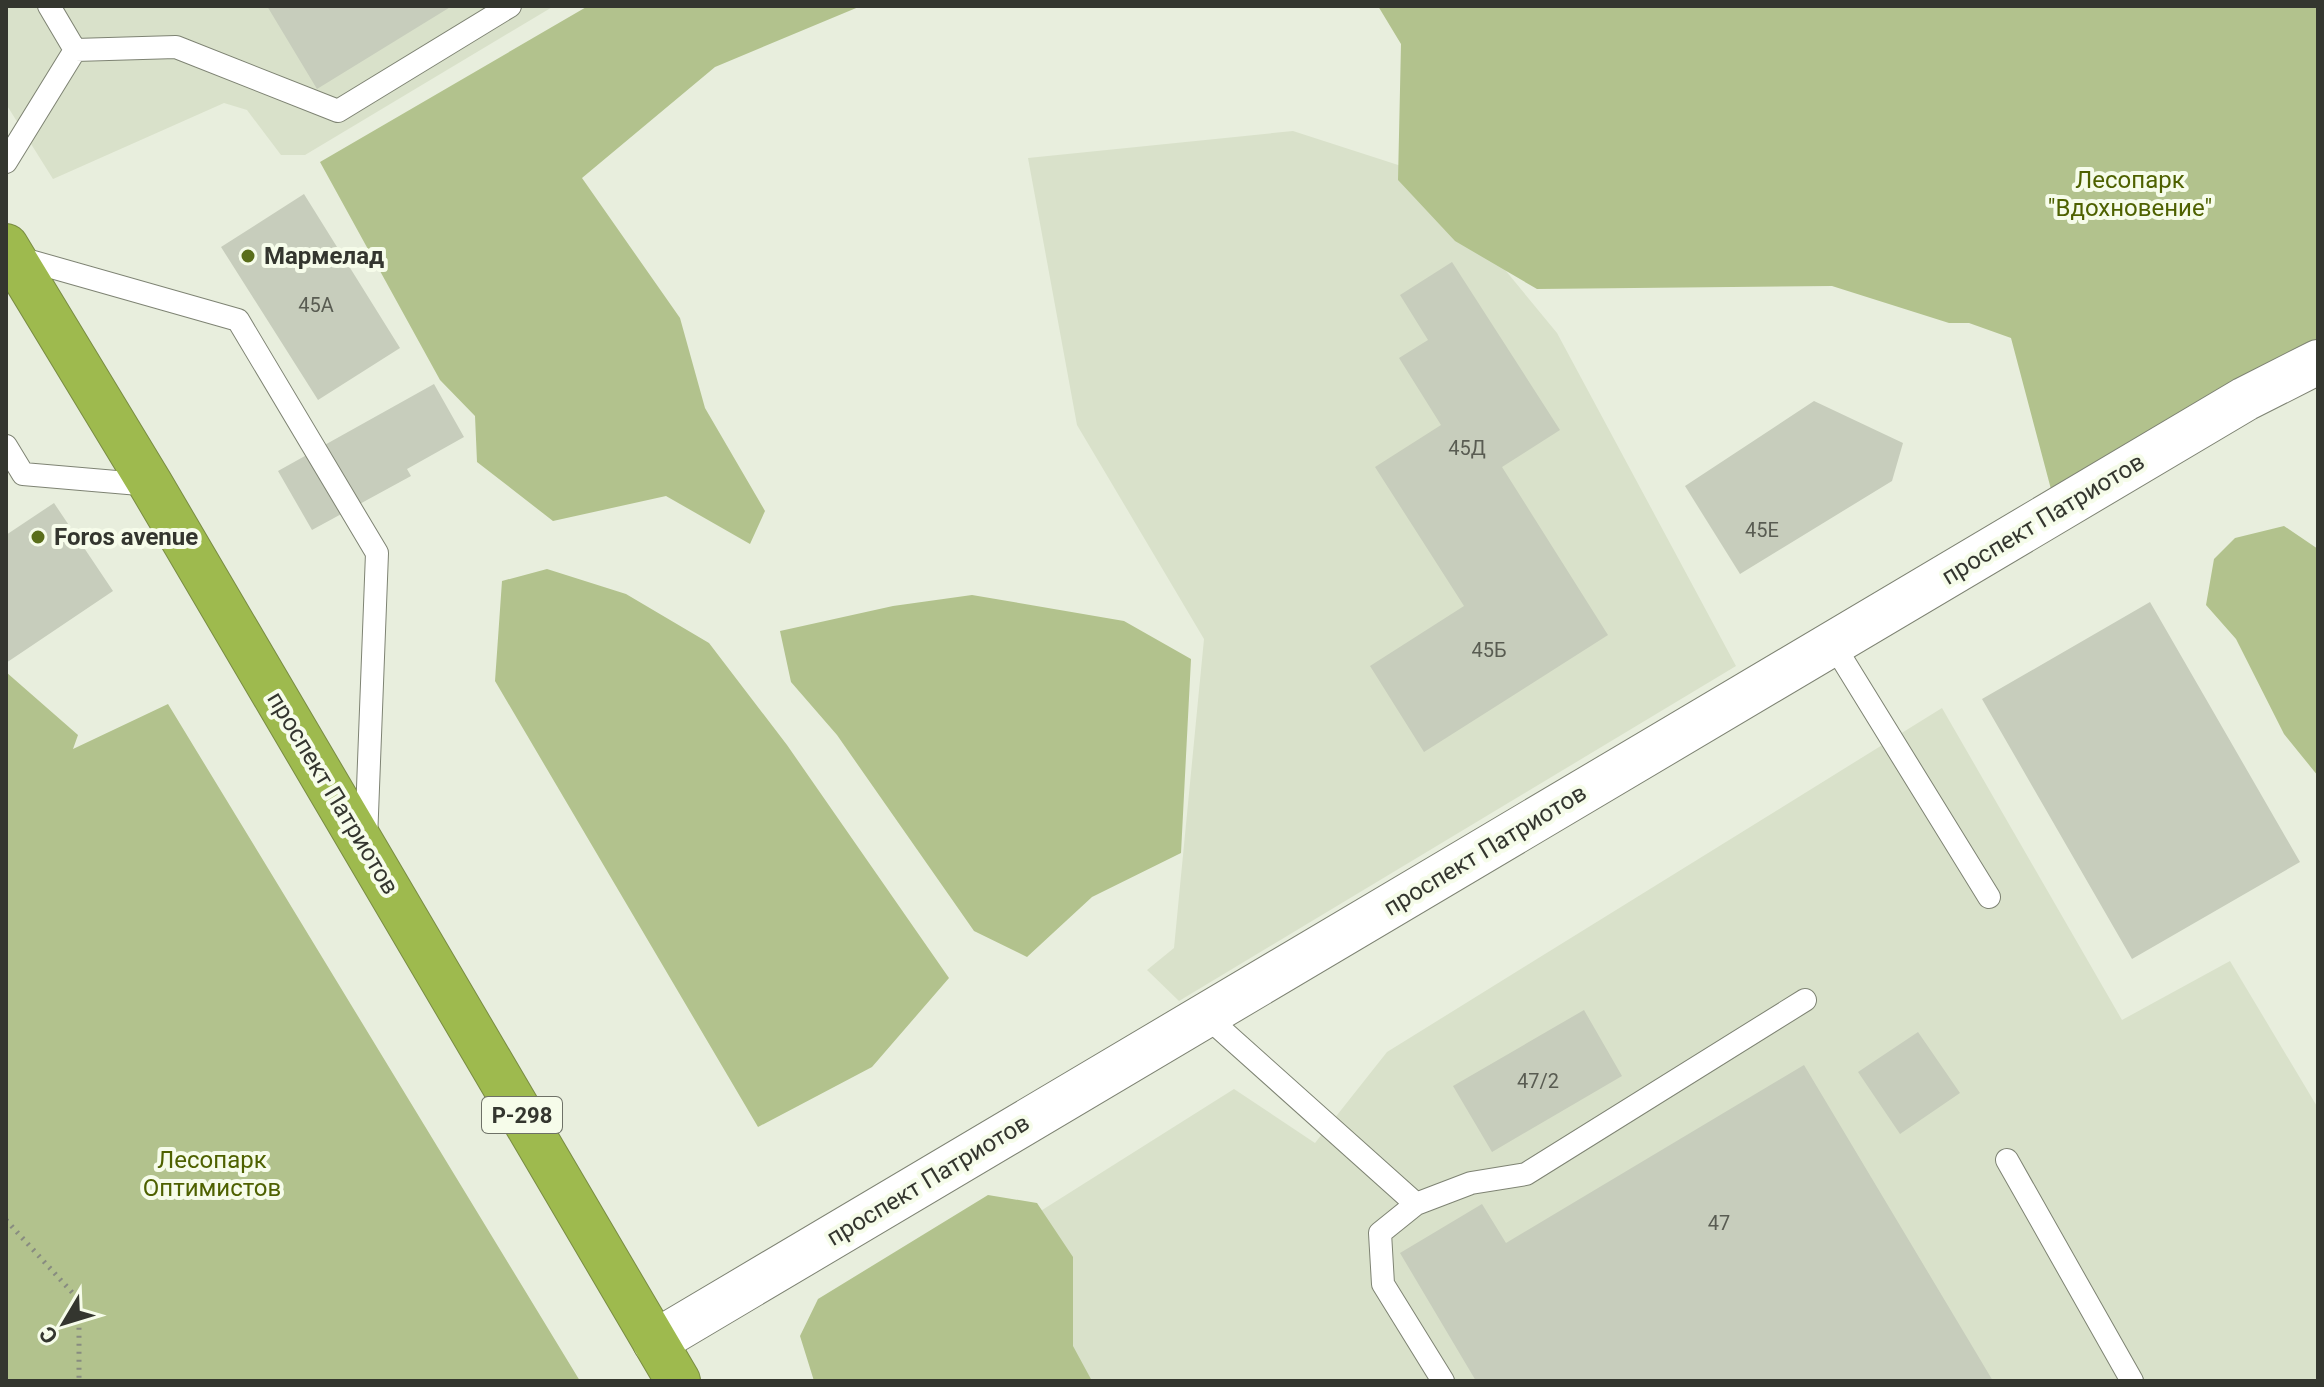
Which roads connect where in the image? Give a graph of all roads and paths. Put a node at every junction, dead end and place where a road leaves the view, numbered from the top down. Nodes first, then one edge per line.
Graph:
1 (49, 6) edge
2 (510, 6) edge
3 (75, 50) junction
4 (6, 162) edge
5 (9, 251) edge
6 (2318, 362) edge
7 (6, 446) edge
8 (151, 485) junction
9 (1833, 644) junction
10 (366, 850) junction
11 (1989, 897) dead end
12 (1805, 1000) dead end
13 (1206, 1016) junction
14 (2007, 1160) dead end
15 (1416, 1204) junction
16 (6, 1220) edge
17 (655, 1342) junction
18 (79, 1381) edge
19 (678, 1381) edge
20 (1443, 1381) edge
21 (2132, 1381) edge

1 - 3 lane
2 - 3 lane
3 - 4 lane
5 - 8 highway, проспект Патриотов / Р-298
5 - 10 lane
6 - 9 street, проспект Патриотов
7 - 8 lane
8 - 10 highway, проспект Патриотов / Р-298
9 - 11 lane
9 - 13 street, проспект Патриотов
10 - 17 highway, проспект Патриотов / Р-298
12 - 15 lane
13 - 15 lane
13 - 17 street, проспект Патриотов
14 - 21 lane
15 - 20 lane
16 - 18 path
17 - 19 highway, проспект Патриотов / Р-298

